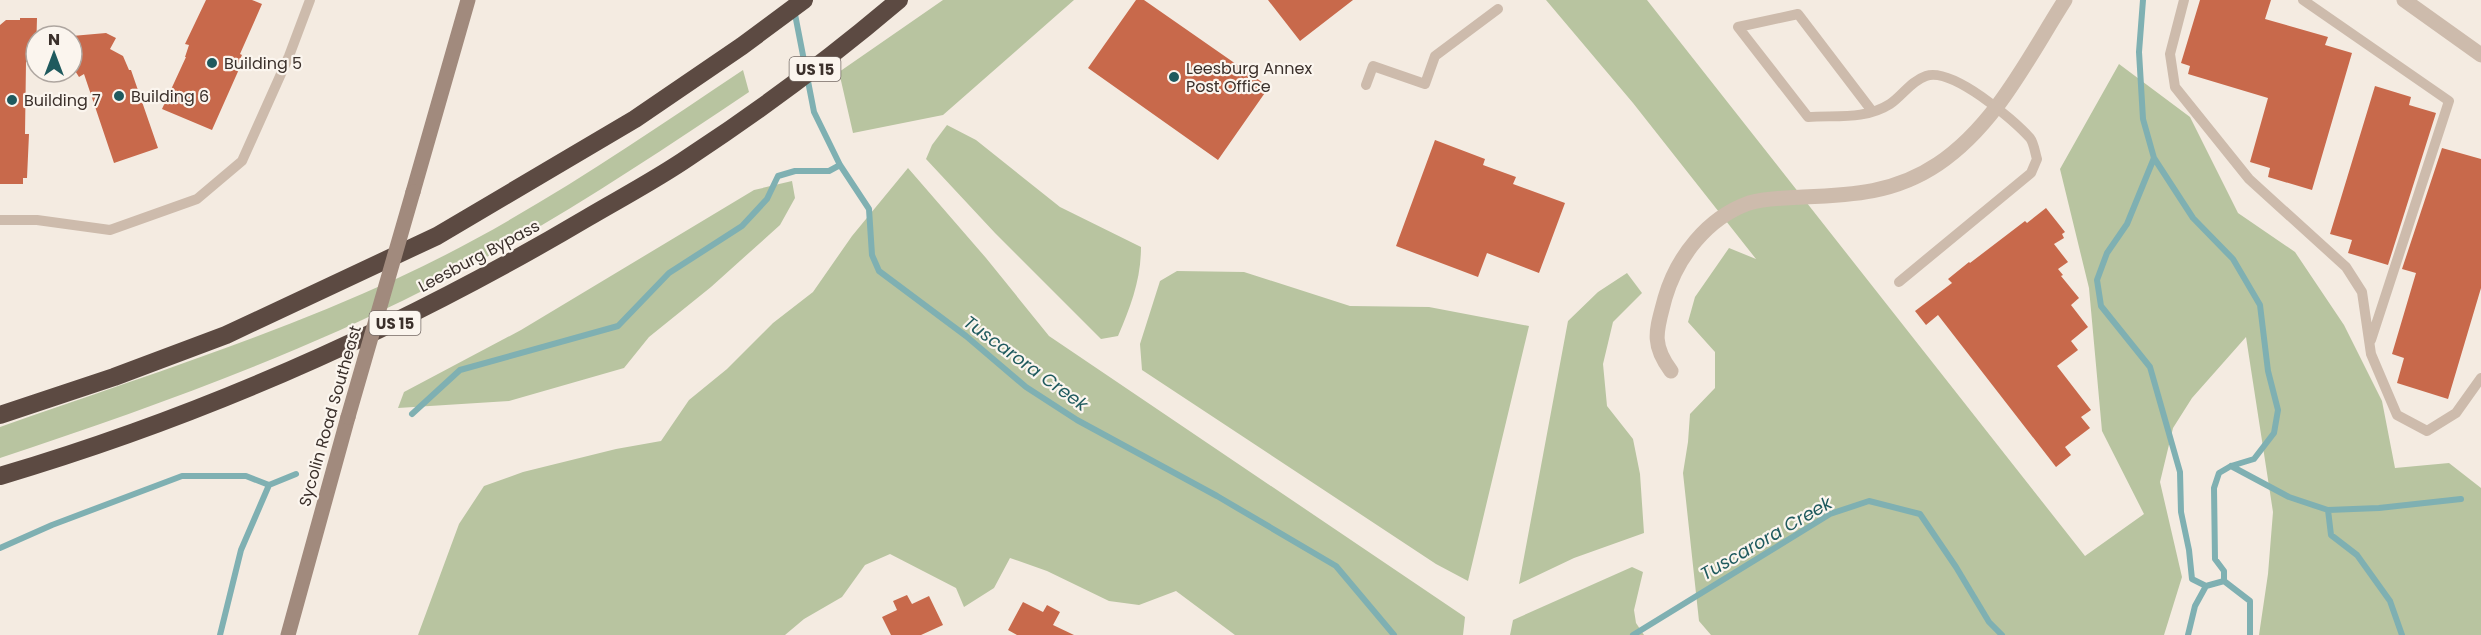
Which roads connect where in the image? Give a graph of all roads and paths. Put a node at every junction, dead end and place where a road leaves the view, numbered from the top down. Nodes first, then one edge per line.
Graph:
1 (310, 0) edge
2 (468, 0) edge
3 (804, 0) edge
4 (899, 0) edge
5 (2065, 0) edge
6 (2184, 0) edge
7 (2303, 0) edge
8 (2404, 0) edge
9 (1498, 9) dead end
10 (2481, 55) edge
11 (1366, 85) dead end
12 (1997, 107) junction
13 (1872, 111) junction
14 (0, 220) edge
15 (1899, 282) dead end
16 (2370, 343) junction
17 (1671, 371) dead end
18 (2481, 378) edge
19 (0, 416) edge
20 (0, 476) edge
21 (288, 635) edge

1 - 14 lane
2 - 21 main road, Sycolin Road Southeast, bridge
3 - 19 highway
4 - 20 highway, Leesburg Bypass / US 15
5 - 12 street
6 - 16 lane
7 - 16 lane
8 - 10 street
9 - 11 lane
12 - 13 lane
12 - 15 lane
12 - 17 street
13 - 13 lane
16 - 18 lane

